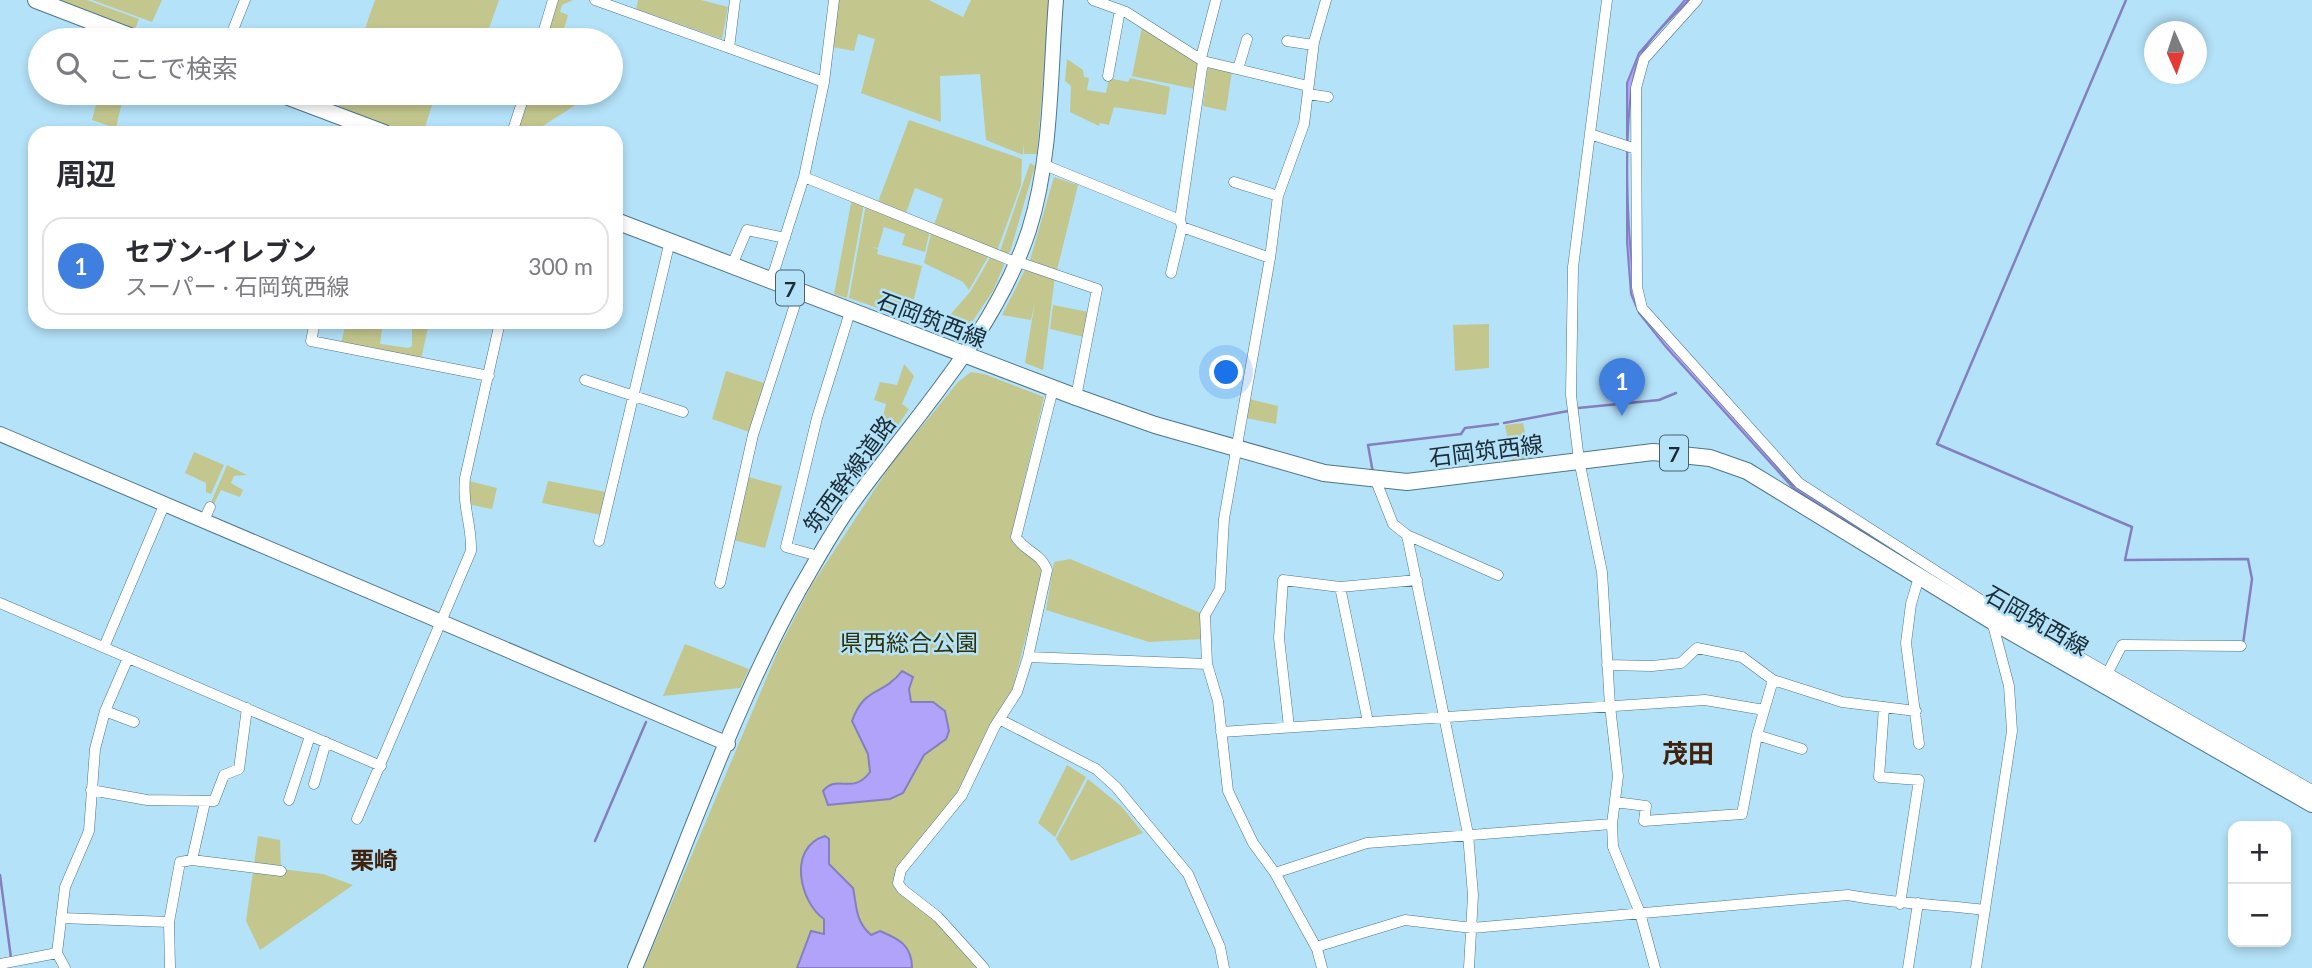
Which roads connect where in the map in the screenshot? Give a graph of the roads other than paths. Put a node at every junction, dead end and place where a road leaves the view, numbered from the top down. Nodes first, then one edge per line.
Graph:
1 (36, 0) edge
2 (245, 0) edge
3 (553, 0) edge
4 (594, 0) edge
5 (736, 0) edge
6 (834, 0) edge
7 (1056, 0) edge
8 (1093, 0) edge
9 (1216, 0) edge
10 (1326, 0) edge
11 (1607, 0) edge
12 (1697, 0) edge
13 (1120, 10) junction
14 (109, 28) edge
15 (234, 28) edge
16 (545, 28) edge
17 (1247, 39) dead end
18 (1287, 41) dead end
19 (1313, 45) junction
20 (729, 48) junction
21 (1202, 60) junction
22 (1238, 69) junction
23 (1108, 76) dead end
24 (824, 82) junction
25 (1308, 90) junction
26 (1328, 97) dead end
27 (306, 105) edge
28 (521, 105) edge
29 (356, 126) edge
30 (514, 126) edge
31 (1590, 134) junction
32 (1636, 149) junction
33 (1042, 164) junction
34 (804, 177) junction
35 (1234, 183) dead end
36 (1278, 196) junction
37 (1181, 223) junction
38 (623, 224) edge
39 (785, 238) junction
40 (670, 241) junction
41 (1270, 258) junction
42 (1019, 263) junction
43 (732, 265) junction
44 (1171, 273) dead end
45 (771, 281) junction
46 (799, 292) junction
47 (850, 312) junction
48 (314, 329) edge
49 (499, 329) edge
50 (964, 355) junction
51 (489, 376) junction
52 (585, 380) dead end
53 (1053, 389) junction
54 (634, 396) junction
55 (1076, 397) junction
56 (683, 412) dead end
57 (0, 434) edge
58 (1237, 449) junction
59 (1579, 460) junction
60 (1376, 481) junction
61 (165, 503) junction
62 (1407, 536) junction
63 (599, 541) dead end
64 (818, 556) junction
65 (1498, 575) dead end
66 (1919, 577) junction
67 (1417, 580) junction
68 (720, 583) dead end
69 (1340, 587) junction
70 (0, 603) edge
71 (1981, 607) junction
72 (1992, 621) junction
73 (441, 622) junction
74 (2241, 646) dead end
75 (104, 647) junction
76 (128, 657) junction
77 (1028, 657) junction
78 (1208, 664) junction
79 (1608, 665) junction
80 (2104, 679) junction
81 (1773, 680) junction
82 (1610, 706) junction
83 (1884, 707) junction
84 (247, 708) junction
85 (1764, 710) junction
86 (105, 711) junction
87 (1916, 711) junction
88 (1444, 717) junction
89 (1001, 720) junction
90 (1368, 722) junction
91 (134, 723) dead end
92 (1289, 727) junction
93 (1221, 732) junction
94 (1757, 735) junction
95 (310, 736) junction
96 (326, 742) junction
97 (728, 744) junction
98 (1919, 744) dead end
99 (1801, 749) dead end
100 (381, 766) junction
101 (314, 784) dead end
102 (90, 790) junction
103 (2312, 790) edge
104 (289, 800) dead end
105 (1615, 802) junction
106 (205, 803) junction
107 (2312, 804) edge
108 (357, 819) dead end
109 (1612, 824) junction
110 (1468, 834) junction
111 (191, 860) junction
112 (281, 871) dead end
113 (1275, 873) junction
114 (1919, 903) junction
115 (1900, 904) junction
116 (1985, 910) junction
117 (1640, 913) junction
118 (61, 918) junction
119 (169, 922) junction
120 (1472, 928) junction
121 (1316, 947) junction
122 (57, 953) junction
123 (0, 964) edge
124 (65, 968) edge
125 (170, 968) edge
126 (635, 968) edge
127 (984, 968) edge
128 (1224, 968) edge
129 (1322, 968) edge
130 (1469, 968) edge
131 (1655, 968) edge
132 (1909, 968) edge
133 (1976, 968) edge

1 - 14 main road
2 - 15 street
3 - 16 street
4 - 20 street
5 - 20 street
6 - 24 street
7 - 33 street, 筑西幹線道路
8 - 13 street
9 - 21 street
10 - 19 street
11 - 31 street
12 - 32 street
13 - 21 street
13 - 23 street
17 - 22 street
18 - 19 street
19 - 25 street
20 - 24 street
21 - 22 street
21 - 37 street
22 - 25 street
24 - 34 street
25 - 26 street
25 - 36 street
27 - 29 main road
28 - 30 street
31 - 32 street
31 - 59 street
32 - 71 street
33 - 37 street
33 - 42 street, 筑西幹線道路
34 - 39 street
34 - 42 street
35 - 36 street
36 - 41 street
37 - 41 street
37 - 44 street
38 - 40 main road, 石岡筑西線 / 7
39 - 43 street
39 - 45 street
40 - 43 main road, 石岡筑西線 / 7
40 - 54 street
41 - 58 street
42 - 50 street, 筑西幹線道路
42 - 55 street
43 - 45 main road, 石岡筑西線 / 7
45 - 46 main road, 石岡筑西線 / 7
46 - 47 main road, 石岡筑西線 / 7
46 - 68 street
47 - 50 main road, 石岡筑西線 / 7
47 - 64 street
48 - 51 street
49 - 51 street
50 - 53 main road, 石岡筑西線 / 7
50 - 64 street, 筑西幹線道路
51 - 73 street
52 - 54 street
53 - 55 main road, 石岡筑西線 / 7
53 - 77 street
54 - 56 street
54 - 63 street
55 - 58 main road, 石岡筑西線 / 7
57 - 61 street
58 - 60 main road, 石岡筑西線 / 7
58 - 78 street
59 - 60 main road, 石岡筑西線 / 7
59 - 66 main road, 石岡筑西線 / 7
59 - 79 street
60 - 62 street
61 - 73 street
61 - 75 street
62 - 65 street
62 - 67 street
64 - 97 street, 筑西幹線道路
66 - 71 main road, 石岡筑西線 / 7
66 - 87 street
67 - 69 street
67 - 88 street
69 - 90 street
69 - 92 street
70 - 75 street
71 - 72 main road, 石岡筑西線 / 7
71 - 80 street
72 - 80 main road, 石岡筑西線 / 7
72 - 116 street
73 - 97 street
73 - 100 street
74 - 80 street
75 - 76 street
76 - 84 street
76 - 86 street
77 - 78 street
77 - 89 street
78 - 93 street
79 - 81 street
79 - 82 street
80 - 103 street
80 - 107 main road, 石岡筑西線 / 7
81 - 83 street
81 - 85 street
82 - 85 street
82 - 88 street
82 - 105 street
83 - 87 street
83 - 115 street
84 - 95 street
84 - 106 street
85 - 94 street
86 - 91 street
86 - 102 street
87 - 98 street
88 - 90 street
88 - 110 street
89 - 127 street
89 - 128 street
90 - 92 street
92 - 93 street
93 - 113 street
94 - 99 street
94 - 105 street
95 - 96 street
95 - 104 street
96 - 100 street
96 - 101 street
97 - 126 street, 筑西幹線道路
100 - 108 street
102 - 106 street
102 - 118 street
105 - 109 street
106 - 111 street
109 - 110 street
109 - 117 street
110 - 113 street
110 - 120 street
111 - 112 street
111 - 119 street
113 - 121 street
114 - 115 street
114 - 116 street
114 - 132 street
115 - 117 street
116 - 133 street
117 - 120 street
117 - 131 street
118 - 119 street
118 - 122 street
119 - 125 street
120 - 121 street
120 - 130 street
121 - 129 street
122 - 123 street
122 - 124 street

